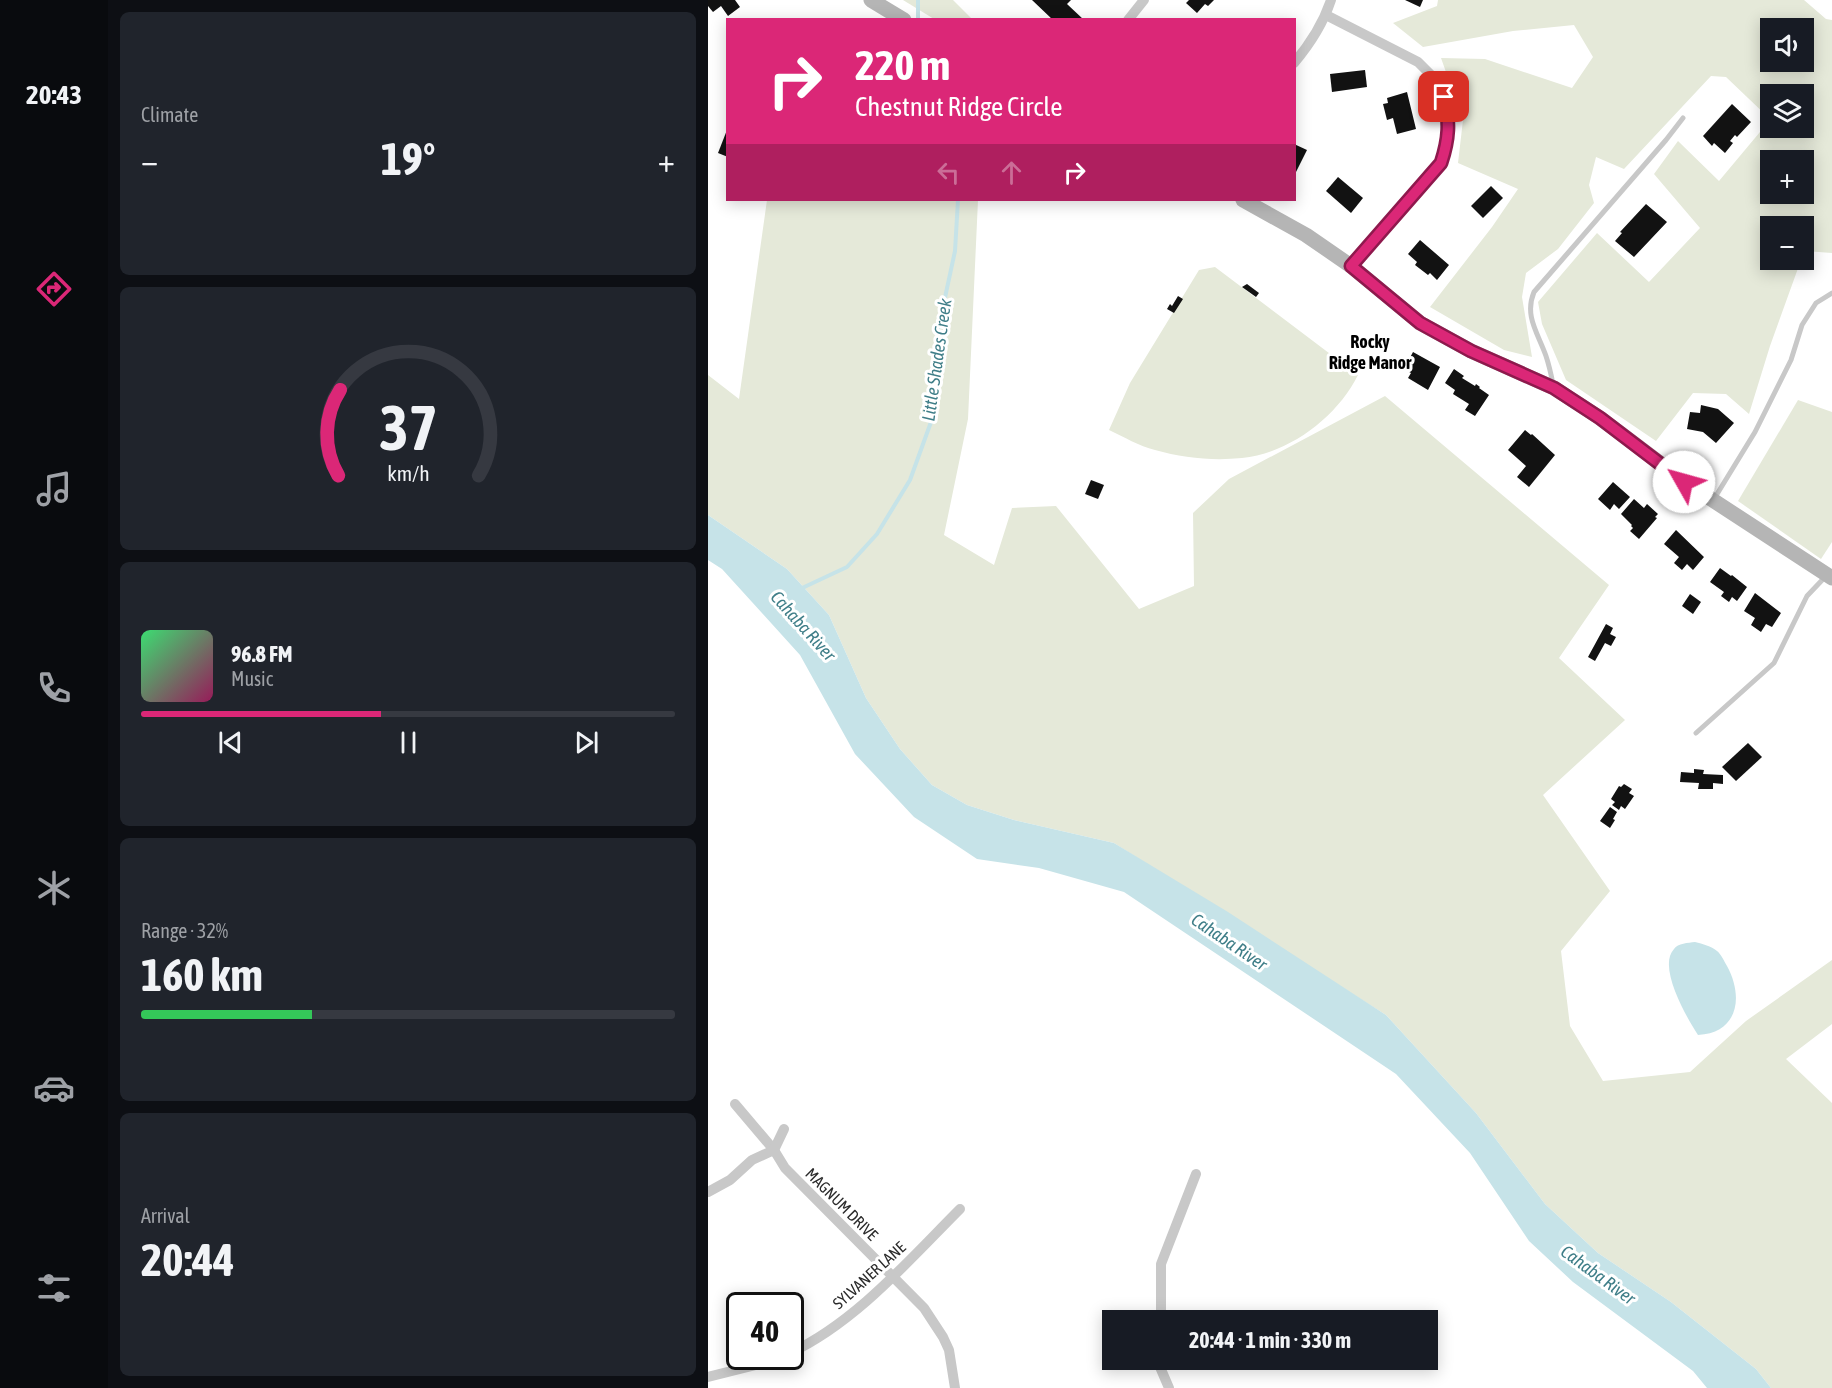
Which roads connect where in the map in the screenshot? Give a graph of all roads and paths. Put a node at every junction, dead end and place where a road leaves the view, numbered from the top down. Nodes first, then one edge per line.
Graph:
1 (871, 0) edge
2 (1144, 0) edge
3 (1331, 0) edge
4 (1326, 15) junction
5 (901, 18) edge
6 (1130, 18) edge
7 (1296, 60) edge
8 (1683, 118) dead end
9 (1245, 201) edge
10 (1351, 266) junction
11 (1832, 293) edge
12 (1554, 388) junction
13 (1713, 501) junction
14 (1830, 576) edge
15 (1696, 733) dead end
16 (735, 1104) dead end
17 (784, 1129) dead end
18 (774, 1150) junction
19 (1196, 1174) dead end
20 (708, 1192) edge
21 (960, 1209) dead end
22 (893, 1276) junction
23 (1161, 1310) edge
24 (804, 1347) edge
25 (735, 1370) edge
26 (1161, 1370) edge
27 (708, 1377) edge
28 (955, 1388) edge
29 (1169, 1388) edge

1 - 5 street
2 - 6 street
3 - 4 street
4 - 7 street
4 - 10 street
8 - 12 lane
9 - 10 street
10 - 12 street
11 - 13 lane
12 - 13 street
13 - 14 street
14 - 15 lane
16 - 18 street, MAGNUM DRIVE
17 - 18 street
18 - 20 street
18 - 22 street, MAGNUM DRIVE
19 - 23 street
21 - 22 street, SYLVANER LANE
22 - 24 street, SYLVANER LANE
22 - 28 street, MAGNUM DRIVE
25 - 27 street
26 - 29 street

